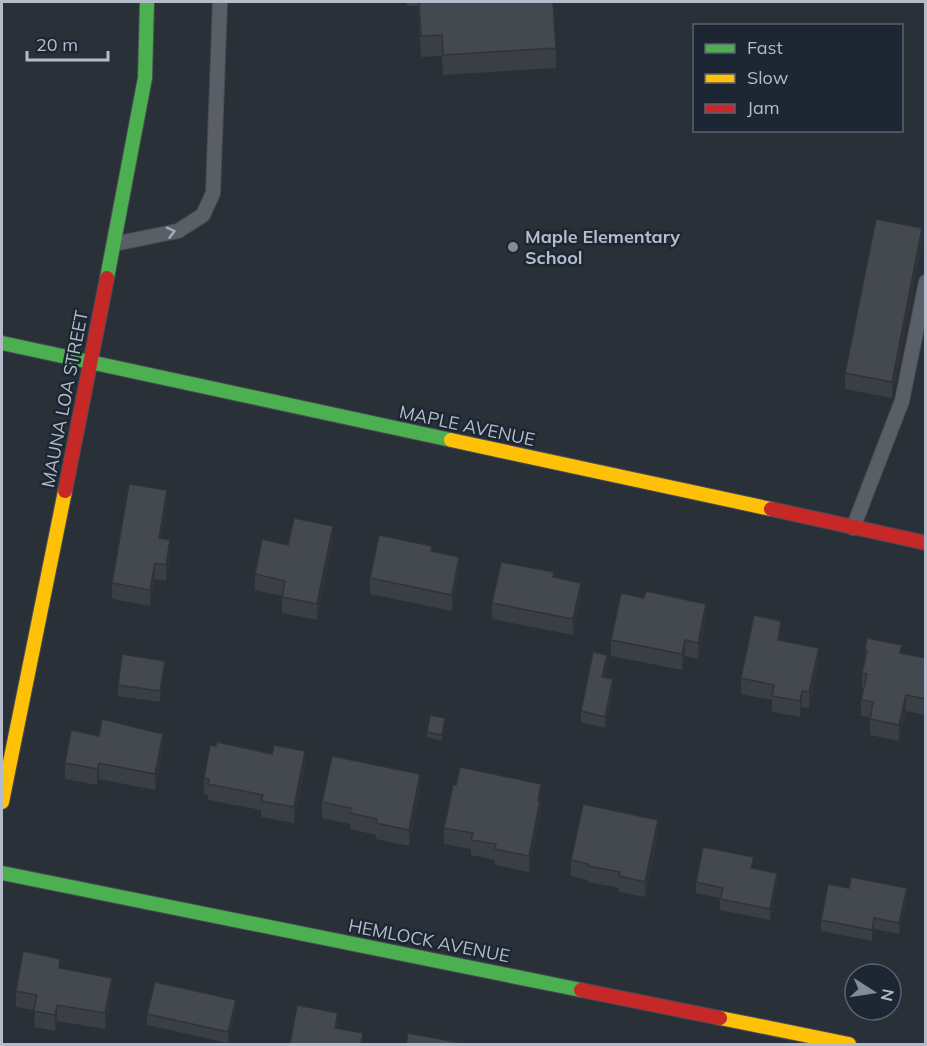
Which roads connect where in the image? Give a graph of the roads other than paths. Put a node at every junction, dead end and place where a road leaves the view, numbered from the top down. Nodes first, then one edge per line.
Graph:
1 (147, 2) edge
2 (220, 2) edge
3 (114, 244) junction
4 (926, 282) edge
5 (2, 343) edge
6 (92, 364) junction
7 (853, 528) junction
8 (926, 543) edge
9 (2, 802) edge
10 (2, 873) edge
11 (849, 1044) edge

1 - 3 street, MAUNA LOA STREET
3 -> 2 lane
3 - 6 street, MAUNA LOA STREET
4 - 7 lane
5 - 6 street, MAPLE AVENUE
6 - 7 street, MAPLE AVENUE
6 - 9 street, MAUNA LOA STREET
7 - 8 street, MAPLE AVENUE
10 - 11 street, HEMLOCK AVENUE

